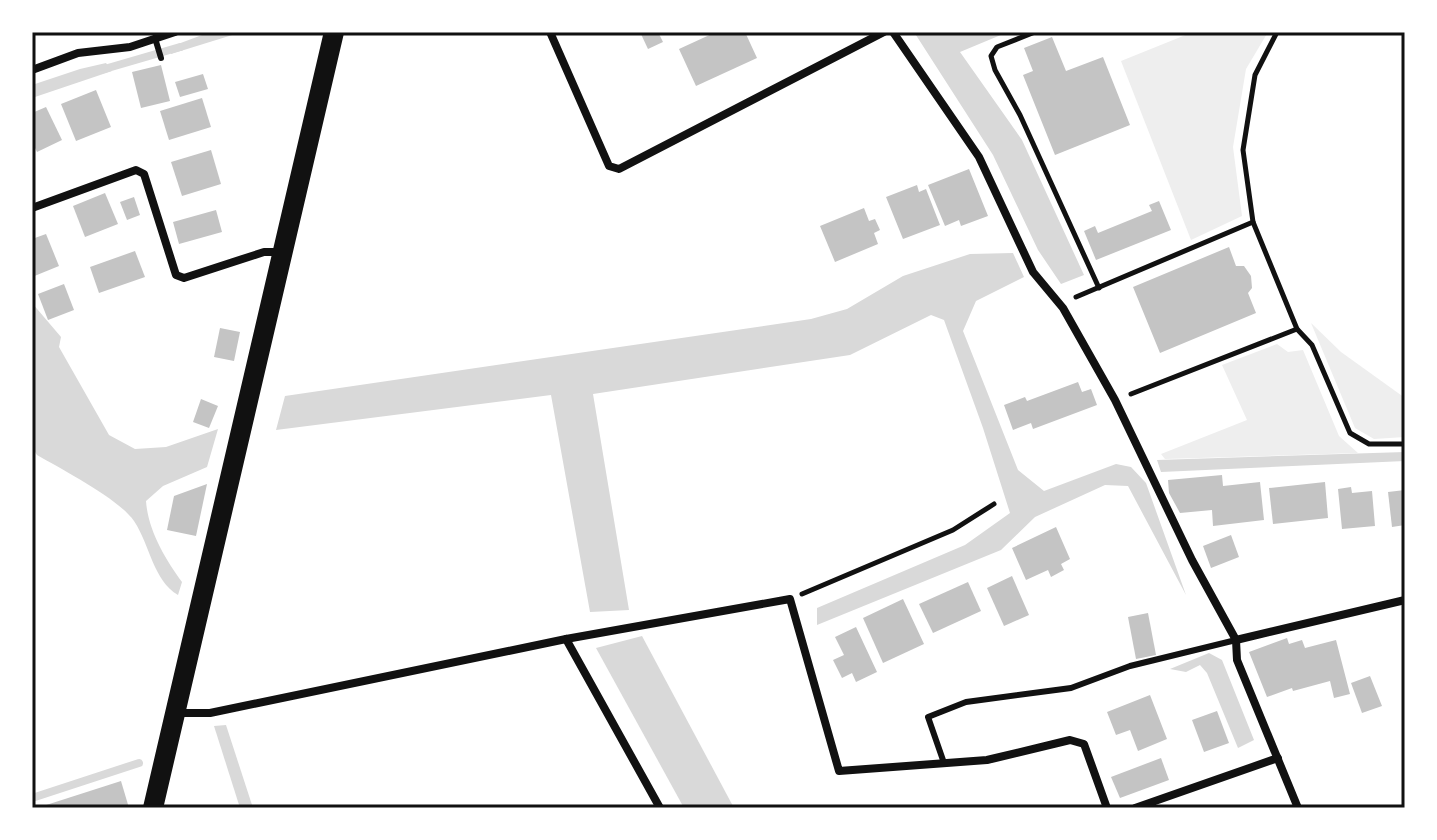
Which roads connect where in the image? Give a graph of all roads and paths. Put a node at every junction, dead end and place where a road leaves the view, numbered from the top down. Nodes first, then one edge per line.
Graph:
1 (175, 32) edge
2 (334, 32) edge
3 (550, 32) edge
4 (884, 32) edge
5 (893, 32) edge
6 (1035, 32) edge
7 (1277, 32) edge
8 (155, 38) junction
9 (161, 58) dead end
10 (32, 70) edge
11 (32, 208) edge
12 (1253, 222) junction
13 (283, 252) junction
14 (1099, 288) junction
15 (1063, 308) junction
16 (1297, 329) junction
17 (1115, 400) junction
18 (1405, 444) edge
19 (994, 504) dead end
20 (790, 599) junction
21 (1405, 600) edge
22 (566, 639) junction
23 (1236, 640) junction
24 (175, 713) junction
25 (1278, 758) junction
26 (944, 763) junction
27 (153, 808) edge
28 (660, 808) edge
29 (1107, 808) edge
30 (1135, 808) edge
31 (1298, 808) edge

1 - 8 street
2 - 13 main road
3 - 4 street
5 - 15 street
6 - 14 path
7 - 12 path
8 - 9 lane
8 - 10 street
11 - 13 street
12 - 14 path
12 - 16 path
13 - 24 main road
14 - 15 path
15 - 17 street
16 - 17 path
16 - 18 path
17 - 23 street
19 - 20 path
20 - 22 street
20 - 26 street
21 - 23 street
22 - 24 street
22 - 28 street
23 - 25 street
23 - 26 lane
24 - 27 main road
25 - 30 street
25 - 31 street
26 - 29 street

